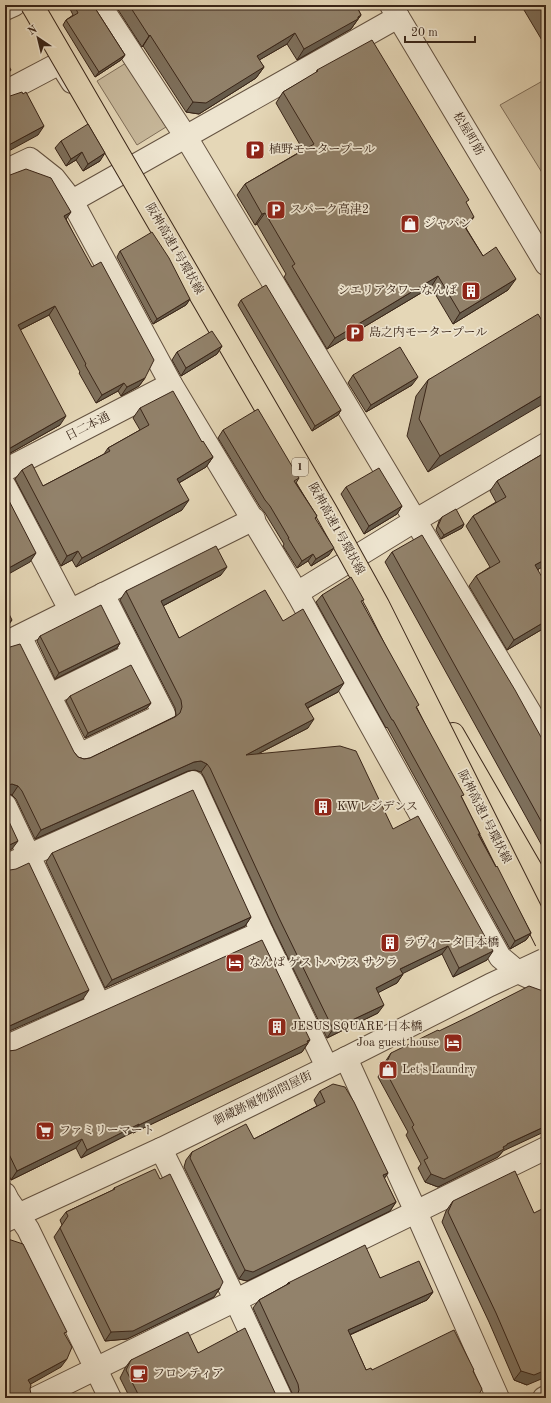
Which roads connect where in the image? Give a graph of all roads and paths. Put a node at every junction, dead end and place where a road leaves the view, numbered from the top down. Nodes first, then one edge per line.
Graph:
1 (14, 5) edge
2 (32, 5) edge
3 (100, 5) edge
4 (5, 9) edge
5 (395, 11) edge
6 (5, 92) edge
7 (186, 137) junction
8 (124, 170) junction
9 (5, 171) edge
10 (72, 201) junction
11 (546, 264) edge
12 (171, 384) junction
13 (546, 444) edge
14 (5, 470) edge
15 (5, 486) edge
16 (254, 519) junction
17 (416, 520) junction
18 (297, 593) junction
19 (103, 594) junction
20 (378, 605) junction
21 (70, 610) junction
22 (12, 639) edge
23 (133, 654) junction
24 (50, 695) junction
25 (546, 739) edge
26 (5, 805) edge
27 (28, 855) junction
28 (5, 866) edge
29 (546, 895) edge
30 (262, 932) junction
31 (546, 941) edge
32 (546, 959) edge
33 (518, 972) junction
34 (546, 985) edge
35 (99, 1004) junction
36 (5, 1047) edge
37 (346, 1058) junction
38 (326, 1067) junction
39 (546, 1148) edge
40 (161, 1149) junction
41 (5, 1194) edge
42 (416, 1212) junction
43 (12, 1218) edge
44 (235, 1299) junction
45 (97, 1368) junction
46 (36, 1398) edge
47 (110, 1398) edge
48 (280, 1398) edge
49 (498, 1398) edge

1 - 4 street
2 - 20 highway, 阪神高速1号環状線 / 1, bridge
3 - 7 street
5 - 7 street
5 - 11 street, 松屋町筋
6 - 8 street
7 - 8 street
7 - 17 street
8 - 10 street
9 - 10 street
10 - 12 street
12 - 14 street, 日二本通
12 - 16 street
13 - 17 street
15 - 21 street
16 - 18 street
16 - 19 street
17 - 18 street
17 - 25 street
18 - 33 street
19 - 21 street
19 - 23 street
20 - 29 highway, bridge
20 - 31 highway, 阪神高速1号環状線 / 1, bridge
21 - 22 street
22 - 24 street
23 - 24 street
23 - 24 street
26 - 27 street
27 - 28 street
27 - 30 street
27 - 35 street
30 - 35 street
30 - 38 street
32 - 33 street, 御蔵跡履物卸問屋街
33 - 34 street
33 - 37 street, 御蔵跡履物卸問屋街
35 - 36 street
37 - 38 street, 御蔵跡履物卸問屋街
37 - 42 street
38 - 40 street, 御蔵跡履物卸問屋街
39 - 42 street
40 - 43 street, 御蔵跡履物卸問屋街
40 - 44 street
41 - 43 street
42 - 44 street
42 - 49 street
43 - 45 street
44 - 45 street
44 - 48 street
45 - 46 street
45 - 47 street

